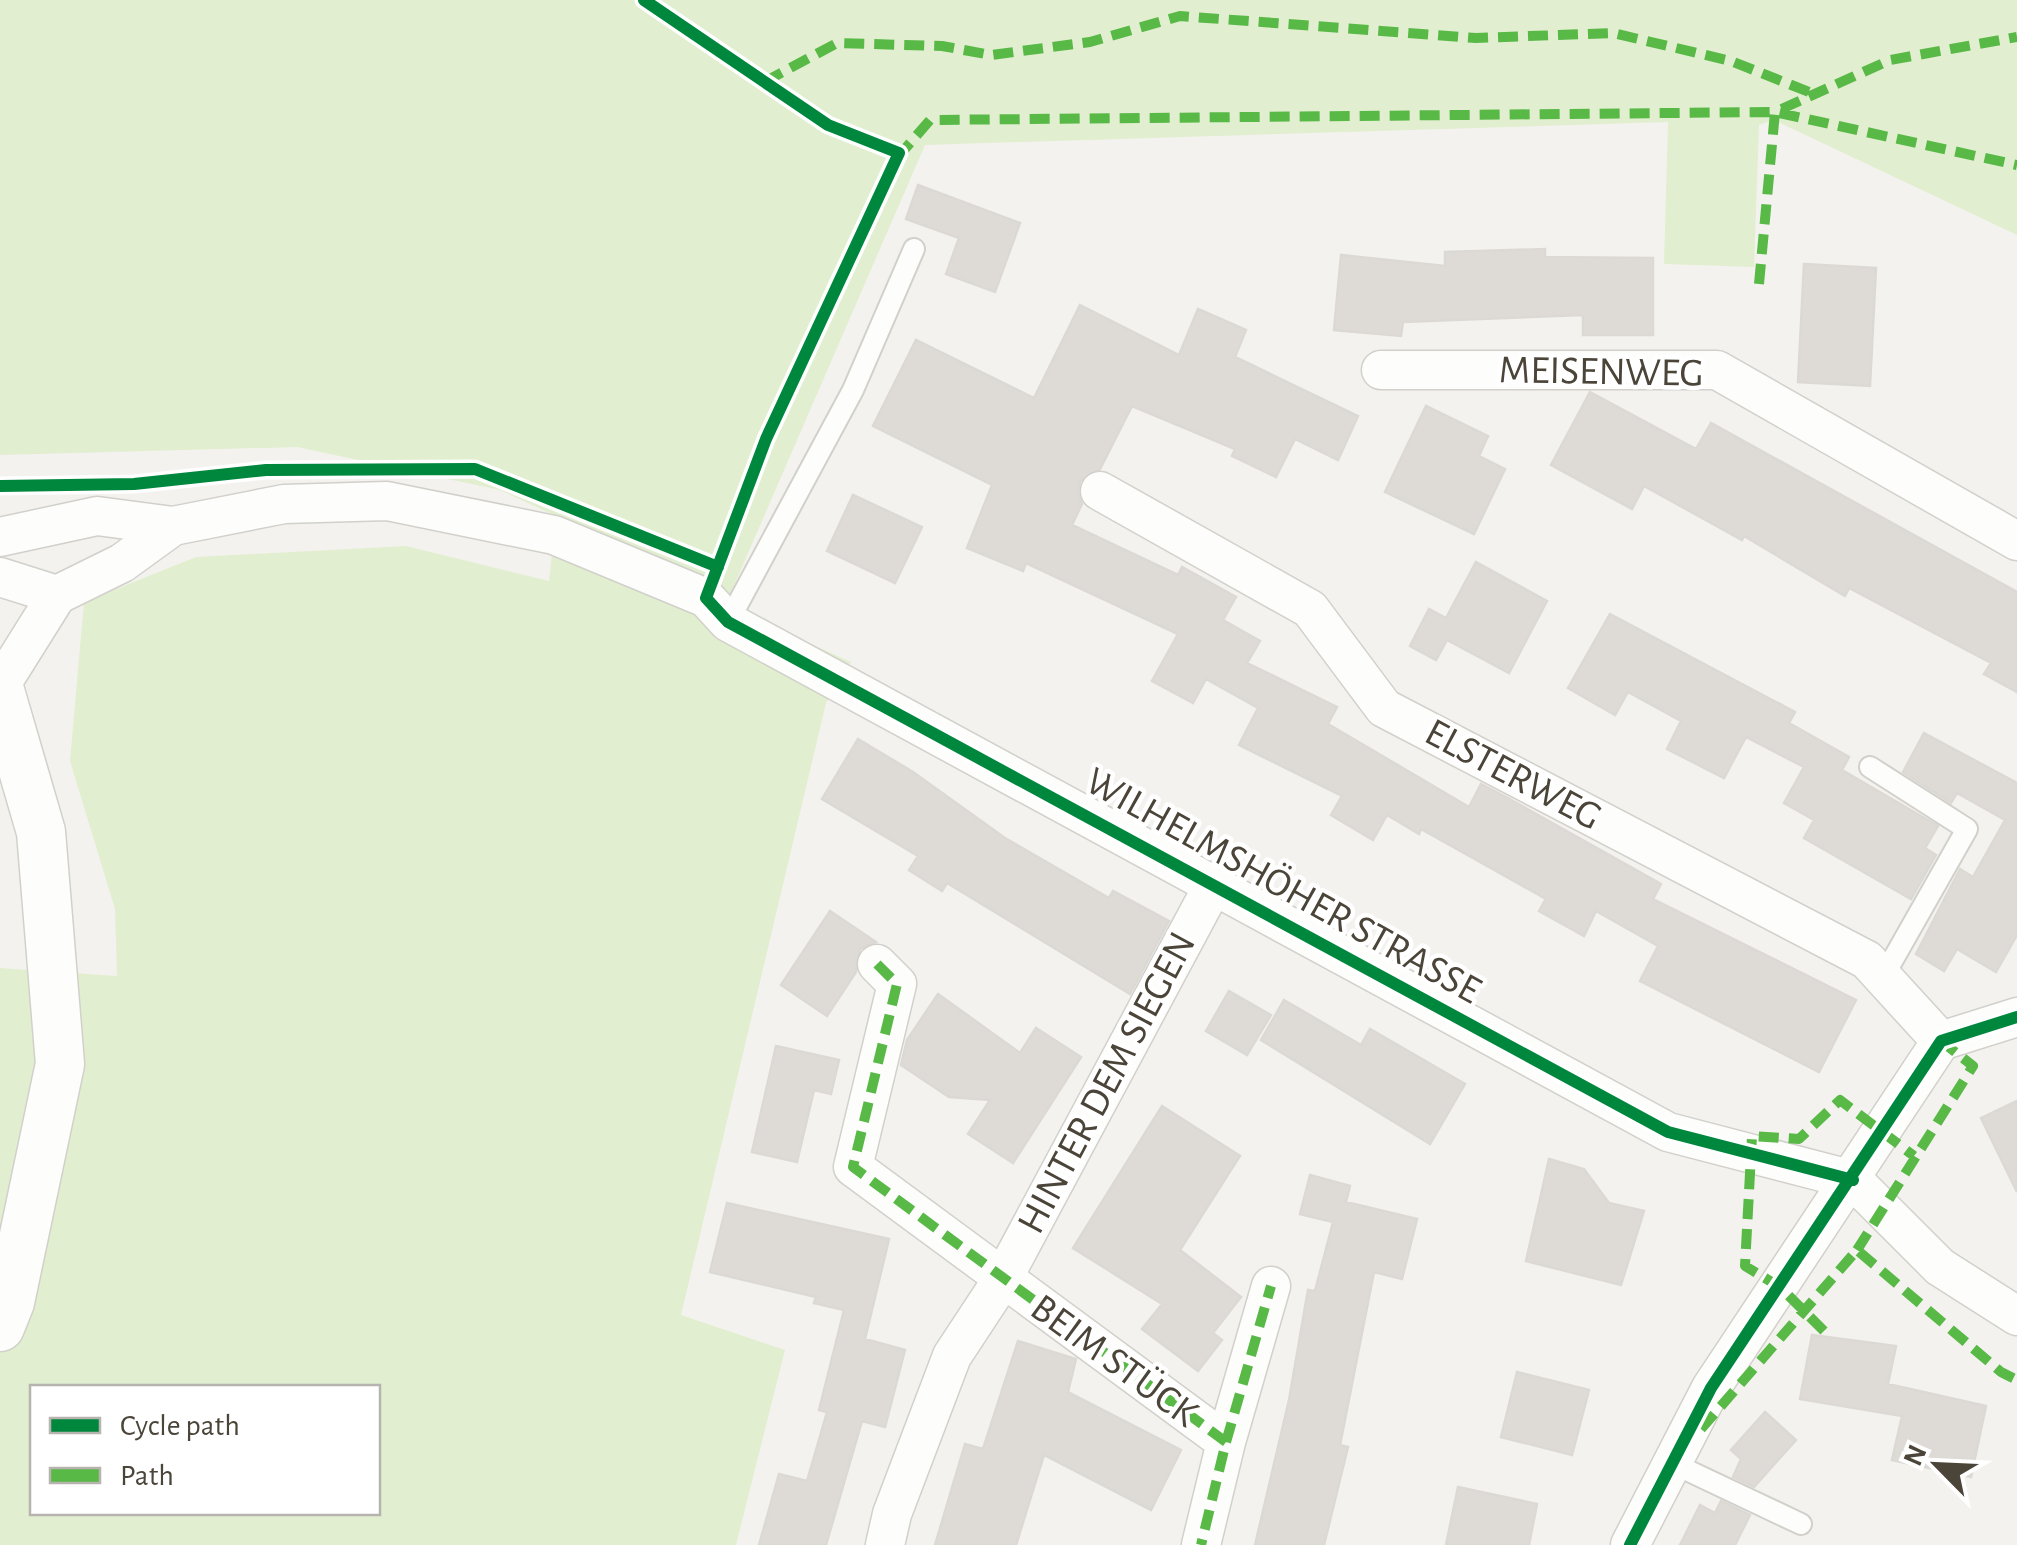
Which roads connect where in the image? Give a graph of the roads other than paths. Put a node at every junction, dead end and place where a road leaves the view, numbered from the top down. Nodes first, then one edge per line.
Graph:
1 (914, 249) dead end
2 (1381, 370) dead end
3 (1100, 491) dead end
4 (173, 526) junction
5 (0, 537) edge
6 (2017, 541) edge
7 (0, 577) edge
8 (57, 594) junction
9 (728, 622) junction
10 (0, 688) edge
11 (1870, 767) dead end
12 (1213, 886) junction
13 (877, 964) dead end
14 (1883, 978) junction
15 (2017, 1016) edge
16 (1941, 1041) junction
17 (1853, 1180) junction
18 (1002, 1280) junction
19 (1271, 1286) dead end
20 (2017, 1316) edge
21 (0, 1327) edge
22 (1226, 1442) junction
23 (1672, 1463) junction
24 (1801, 1524) dead end
25 (885, 1545) edge
26 (1201, 1545) edge
27 (1630, 1545) edge

1 - 9 lane
2 - 6 street, MEISENWEG
3 - 14 street, ELSTERWEG
4 - 5 street, WILHELMSHÖHER STRASSE
4 - 8 street, WILHELMSHÖHER STRASSE
4 - 9 street, WILHELMSHÖHER STRASSE
7 - 8 street
8 - 10 street
9 - 12 street, WILHELMSHÖHER STRASSE
10 - 21 street
11 - 14 lane
12 - 17 street, WILHELMSHÖHER STRASSE
12 - 18 street, HINTER DEM SIEGEN
13 - 18 street, HINTER DEM SIEGEN
14 - 16 street, ELSTERWEG
15 - 16 street
16 - 17 street
17 - 20 street
17 - 23 street
18 - 22 street, BEIM STÜCK
18 - 25 street, HINTER DEM SIEGEN
19 - 22 street, BEIM STÜCK
22 - 26 street, BEIM STÜCK
23 - 24 lane
23 - 27 street

